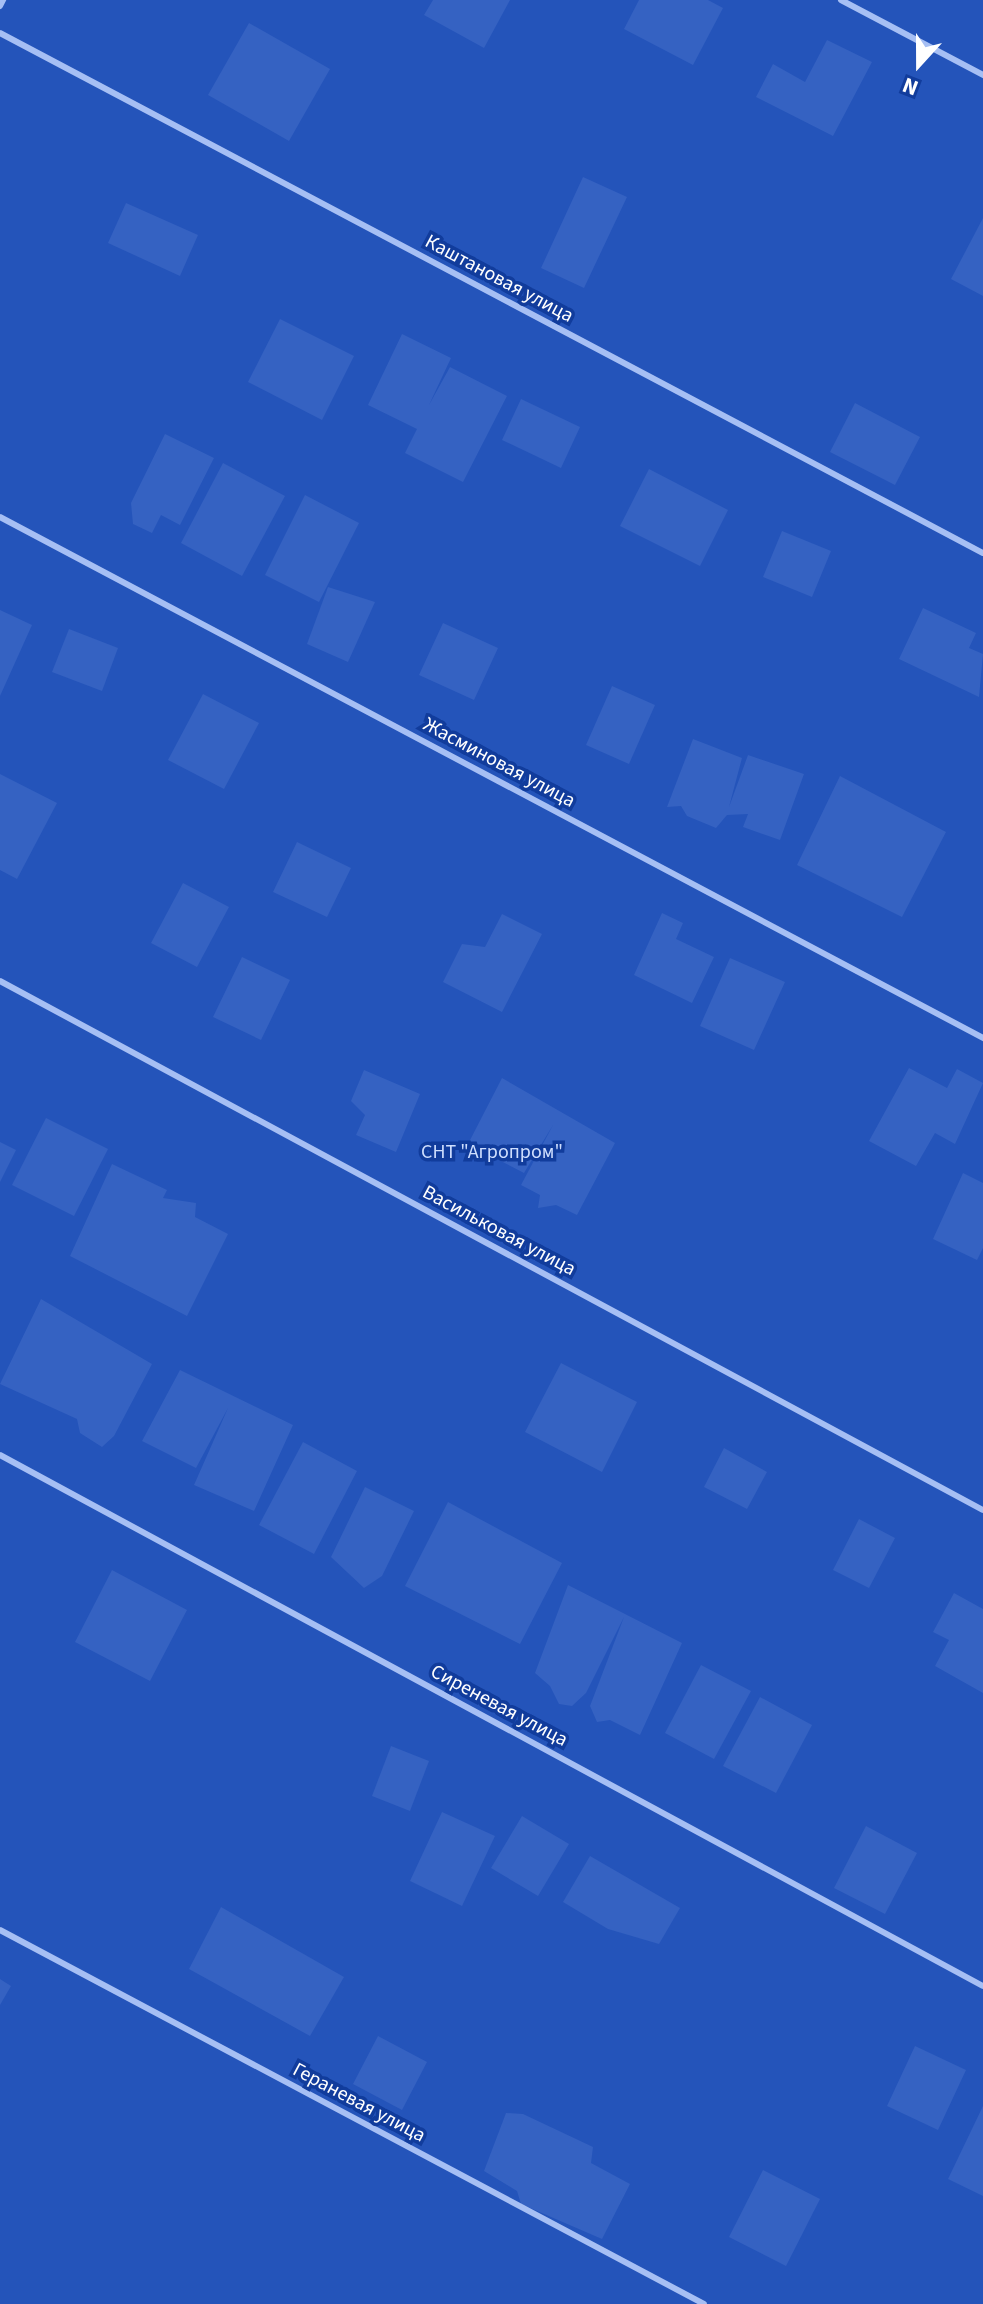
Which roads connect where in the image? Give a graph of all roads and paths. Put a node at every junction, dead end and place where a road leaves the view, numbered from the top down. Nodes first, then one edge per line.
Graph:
1 (3, 0) edge
2 (841, 0) edge
3 (0, 6) edge
4 (0, 33) edge
5 (983, 75) edge
6 (0, 517) edge
7 (983, 553) edge
8 (0, 981) edge
9 (983, 1038) edge
10 (0, 1455) edge
11 (983, 1510) edge
12 (0, 1930) edge
13 (983, 1986) edge
14 (704, 2304) edge

1 - 3 lane
2 - 5 lane
4 - 7 lane, Каштановая улица
6 - 9 lane, Жасминовая улица
8 - 11 lane, Васильковая улица
10 - 13 lane, Сиреневая улица
12 - 14 lane, Гераневая улица

